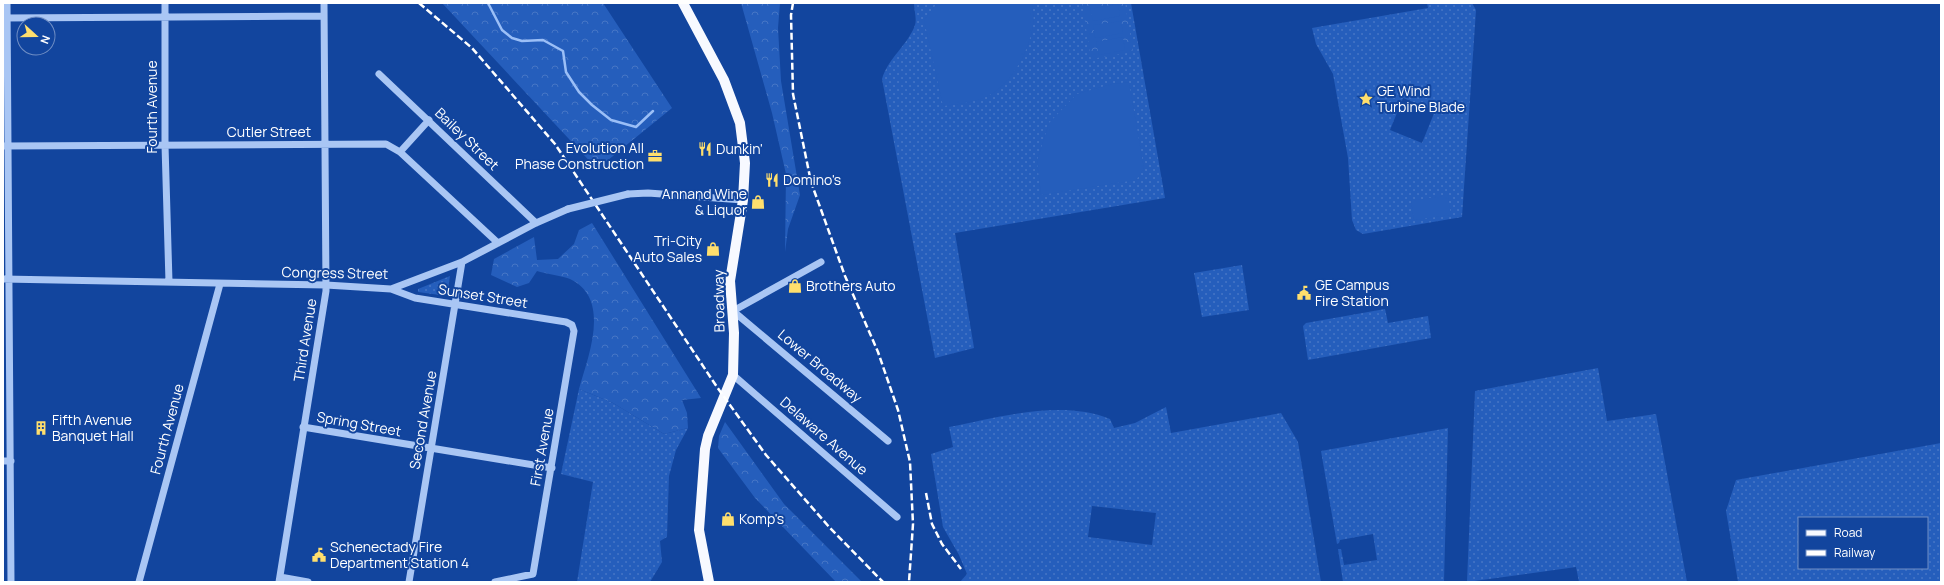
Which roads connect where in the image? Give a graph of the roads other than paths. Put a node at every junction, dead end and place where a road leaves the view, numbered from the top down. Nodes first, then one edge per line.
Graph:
1 (7, 3) edge
2 (165, 3) edge
3 (324, 3) edge
4 (683, 3) edge
5 (324, 16) junction
6 (166, 17) junction
7 (5, 18) edge
8 (379, 74) dead end
9 (429, 120) junction
10 (165, 145) junction
11 (326, 145) junction
12 (6, 146) edge
13 (400, 152) junction
14 (743, 200) junction
15 (536, 223) junction
16 (498, 243) junction
17 (462, 262) junction
18 (821, 262) dead end
19 (6, 279) edge
20 (169, 282) junction
21 (220, 284) junction
22 (326, 285) junction
23 (391, 288) junction
24 (455, 306) junction
25 (733, 311) junction
26 (572, 325) joint
27 (732, 375) junction
28 (303, 427) junction
29 (888, 441) dead end
30 (431, 449) junction
31 (3, 461) edge
32 (11, 461) junction
33 (552, 468) junction
34 (897, 516) dead end
35 (279, 580) edge
36 (11, 582) edge
37 (139, 582) edge
38 (308, 582) edge
39 (409, 582) edge
40 (495, 582) edge
41 (709, 582) edge

1 - 7 street
2 - 6 street, Fourth Avenue
3 - 5 street, Third Avenue
4 - 14 main road, Broadway
5 - 6 street
5 - 11 street, Third Avenue
6 - 7 street
6 - 10 street, Fourth Avenue
7 - 12 street
8 - 9 street, Bailey Street
9 - 13 street
9 - 15 street, Bailey Street
10 - 11 street, Cutler Street
10 - 12 street, Cutler Street
10 - 20 street, Fourth Avenue
11 - 13 street, Cutler Street
11 - 22 street, Third Avenue
12 - 19 street
13 - 16 street, Cutler Street
14 - 15 street, Congress Street, bridge
14 - 25 main road, Broadway
15 - 16 street, Congress Street
16 - 17 street, Congress Street
17 - 23 street, Congress Street
17 - 24 street, Second Avenue
18 - 25 street
19 - 20 street, Congress Street
19 - 32 street
20 - 21 street, Congress Street
21 - 22 street, Congress Street
21 - 37 street, Fourth Avenue
22 - 23 street, Congress Street
22 - 28 street, Third Avenue
23 - 24 street, Sunset Street
24 - 26 street, Sunset Street
24 - 30 street, Second Avenue
25 - 27 main road, Broadway
25 - 29 street, Lower Broadway
26 - 33 street, First Avenue
27 - 34 street, Delaware Avenue
27 - 41 main road, Broadway
28 - 30 street, Spring Street
28 - 35 street, Third Avenue
30 - 33 street, Spring Street
30 - 39 street, Second Avenue
31 - 32 street
32 - 36 street
33 - 40 street, First Avenue
35 - 38 street

